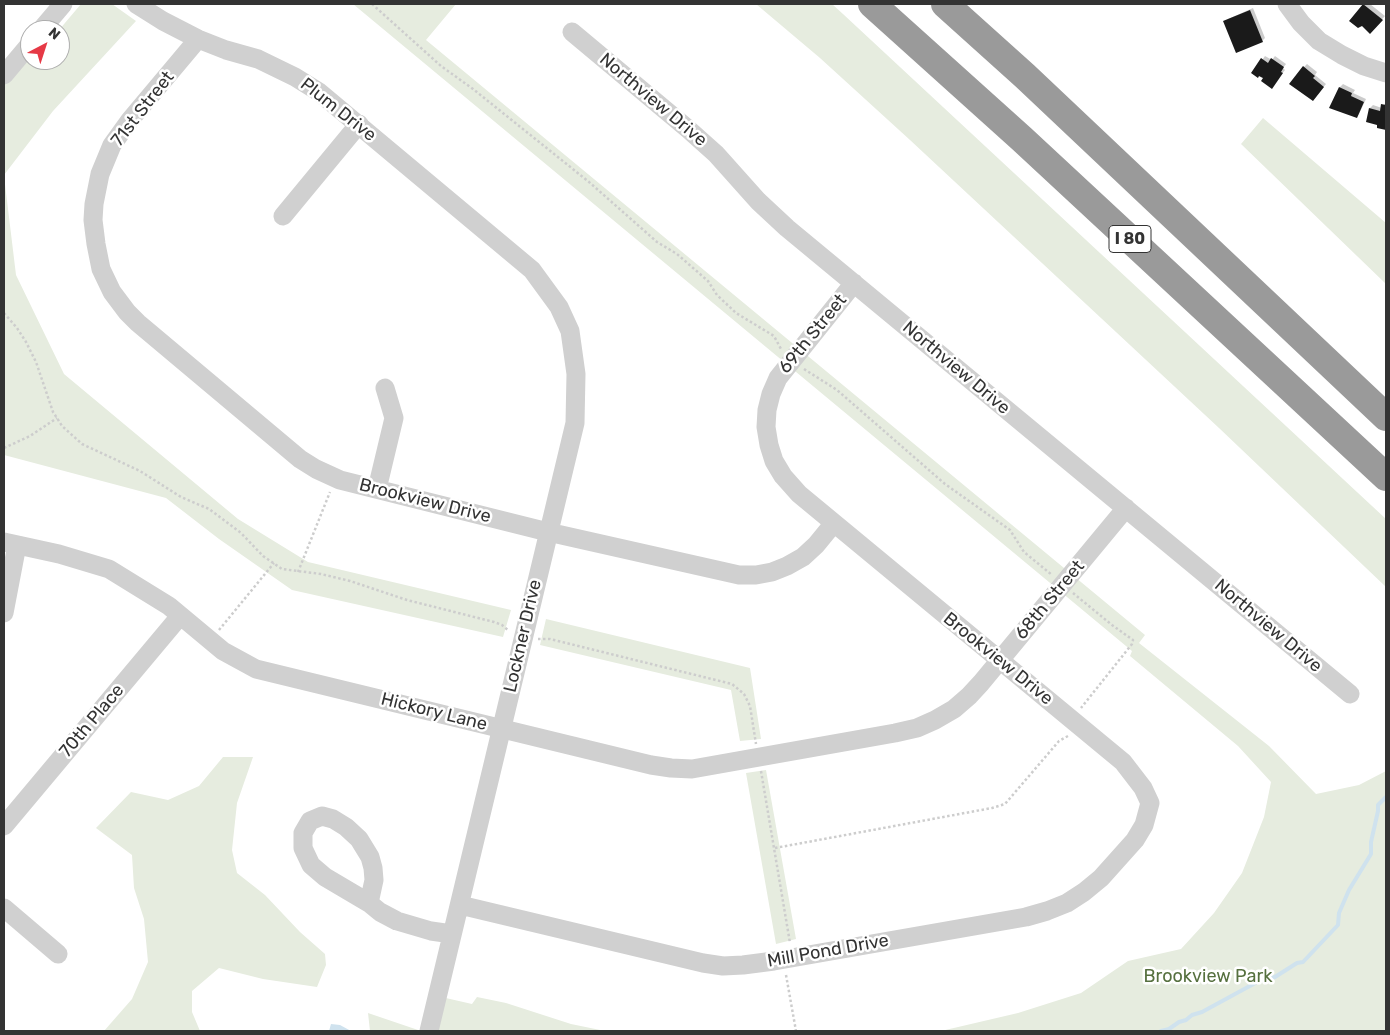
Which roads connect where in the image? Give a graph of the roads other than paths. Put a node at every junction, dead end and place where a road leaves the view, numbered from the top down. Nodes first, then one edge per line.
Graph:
1 (63, 4) edge
2 (136, 4) edge
3 (872, 4) edge
4 (946, 4) edge
5 (1287, 4) edge
6 (49, 20) edge
7 (572, 32) dead end
8 (198, 40) junction
9 (20, 56) edge
10 (1386, 73) edge
11 (4, 75) edge
12 (359, 124) junction
13 (283, 216) dead end
14 (96, 244) joint
15 (515, 256) joint
16 (854, 283) junction
17 (385, 388) dead end
18 (1386, 417) edge
19 (1386, 477) edge
20 (377, 489) junction
21 (800, 494) joint
22 (1126, 508) junction
23 (834, 523) junction
24 (548, 532) junction
25 (10, 543) edge
26 (4, 613) edge
27 (180, 616) junction
28 (1000, 661) junction
29 (1350, 694) dead end
30 (501, 728) junction
31 (895, 733) joint
32 (1150, 803) joint
33 (4, 826) edge
34 (369, 903) junction
35 (460, 905) junction
36 (4, 908) edge
37 (452, 934) junction
38 (58, 954) dead end
39 (429, 1031) edge

1 - 6 street
2 - 8 street, Plum Drive
3 - 19 highway, I 80
4 - 18 highway, I 80
5 - 10 street
7 - 16 street, Northview Drive
8 - 12 street, Plum Drive
8 - 14 street, 71st Street
9 - 11 street
12 - 13 street
12 - 15 street, Plum Drive
14 - 20 street, Brookview Drive
15 - 24 street, Lockner Drive
16 - 21 street, 69th Street
16 - 22 street, Northview Drive
17 - 20 street
20 - 24 street, Brookview Drive
21 - 23 street, Brookview Drive
22 - 28 street, 68th Street
22 - 29 street, Northview Drive
23 - 24 street, Brookview Drive
23 - 28 street, Brookview Drive
24 - 30 street, Lockner Drive
25 - 26 street
25 - 27 street, Hickory Lane
27 - 30 street, Hickory Lane
27 - 33 street, 70th Place
28 - 31 street, 68th Street
28 - 32 street, Brookview Drive
30 - 31 street, Hickory Lane
30 - 35 street, Lockner Drive
32 - 35 street, Mill Pond Drive
34 - 34 street
34 - 37 street
35 - 37 street, Lockner Drive
36 - 38 street
37 - 39 street, Lockner Drive

